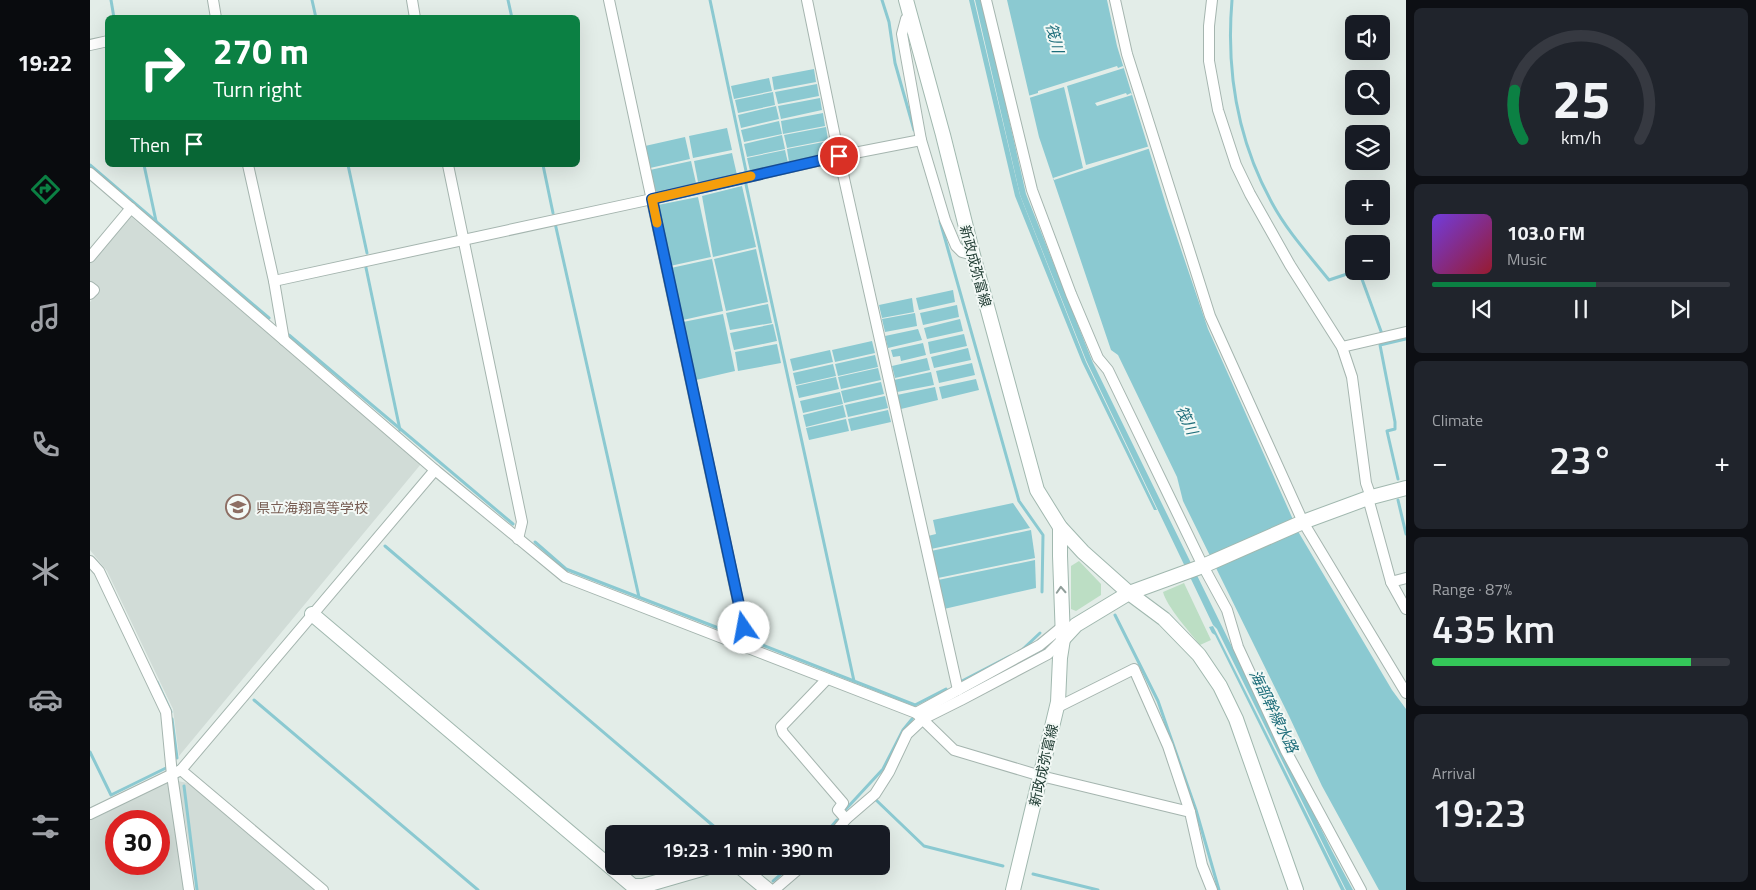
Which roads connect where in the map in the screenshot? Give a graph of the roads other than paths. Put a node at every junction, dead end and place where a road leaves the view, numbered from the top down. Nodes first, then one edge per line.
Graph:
1 (213, 0) edge
2 (412, 0) edge
3 (609, 0) edge
4 (807, 0) edge
5 (906, 0) edge
6 (986, 0) edge
7 (1115, 0) edge
8 (1212, 0) edge
9 (911, 14) junction
10 (216, 15) edge
11 (414, 15) edge
12 (105, 42) edge
13 (90, 45) edge
14 (921, 140) junction
15 (839, 156) junction
16 (248, 167) edge
17 (448, 167) edge
18 (90, 174) edge
19 (652, 199) junction
20 (131, 208) junction
21 (464, 238) junction
22 (973, 255) junction
23 (90, 257) edge
24 (274, 281) junction
25 (90, 287) edge
26 (90, 294) edge
27 (1406, 332) edge
28 (284, 340) junction
29 (1342, 347) junction
30 (435, 470) junction
31 (1406, 488) edge
32 (1369, 497) junction
33 (1303, 522) junction
34 (1060, 527) junction
35 (518, 539) junction
36 (90, 561) edge
37 (1201, 567) junction
38 (1406, 578) edge
39 (1391, 582) junction
40 (1129, 593) junction
41 (1406, 609) edge
42 (312, 614) junction
43 (1063, 632) junction
44 (748, 648) junction
45 (827, 679) junction
46 (958, 690) junction
47 (1406, 693) edge
48 (1056, 708) junction
49 (920, 716) junction
50 (177, 772) junction
51 (1041, 776) junction
52 (1190, 812) junction
53 (90, 814) edge
54 (846, 819) junction
55 (841, 825) edge
56 (605, 862) edge
57 (620, 875) edge
58 (681, 875) edge
59 (750, 875) edge
60 (792, 875) edge
61 (189, 890) edge
62 (323, 890) edge
63 (768, 890) edge
64 (774, 890) edge
65 (1013, 890) edge
66 (1212, 890) edge
67 (1296, 890) edge
68 (1361, 890) edge

1 - 10 street
2 - 11 street
3 - 19 street
4 - 15 street
5 - 9 street, 新政成弥富線
6 - 37 street
7 - 33 street
8 - 29 street
9 - 14 street
9 - 22 street, 新政成弥富線
12 - 13 street
14 - 15 street
14 - 22 street
15 - 19 street
15 - 46 street
16 - 24 street
17 - 21 street
18 - 20 street
19 - 21 street
19 - 44 street
20 - 23 street
20 - 28 street
21 - 24 street
21 - 35 street
22 - 34 street, 新政成弥富線
24 - 28 street
25 - 26 street
27 - 29 street
28 - 30 street
29 - 32 street
30 - 35 street
30 - 42 street
31 - 32 street
32 - 33 street
32 - 39 street
33 - 37 street
33 - 47 street
34 - 40 street, 新政成弥富線
43 -> 34 street, 新政成弥富線
35 - 44 street
36 - 50 street
37 - 40 street
37 - 68 street
38 - 39 street
39 - 41 street
40 - 43 street
40 - 67 street, 新政成弥富線
42 - 50 street
42 - 56 street
43 - 46 street
43 - 48 street, 新政成弥富線
43 - 49 street
44 - 45 street
45 - 49 street
45 - 54 street
46 - 49 street
48 - 51 street, 新政成弥富線
48 - 52 street
49 - 51 street
49 - 54 street
50 - 53 street
50 - 61 street
50 - 62 street
51 - 52 street
51 - 65 street, 新政成弥富線
52 - 66 street
54 - 55 street
57 - 58 street
59 - 63 street
60 - 64 street

